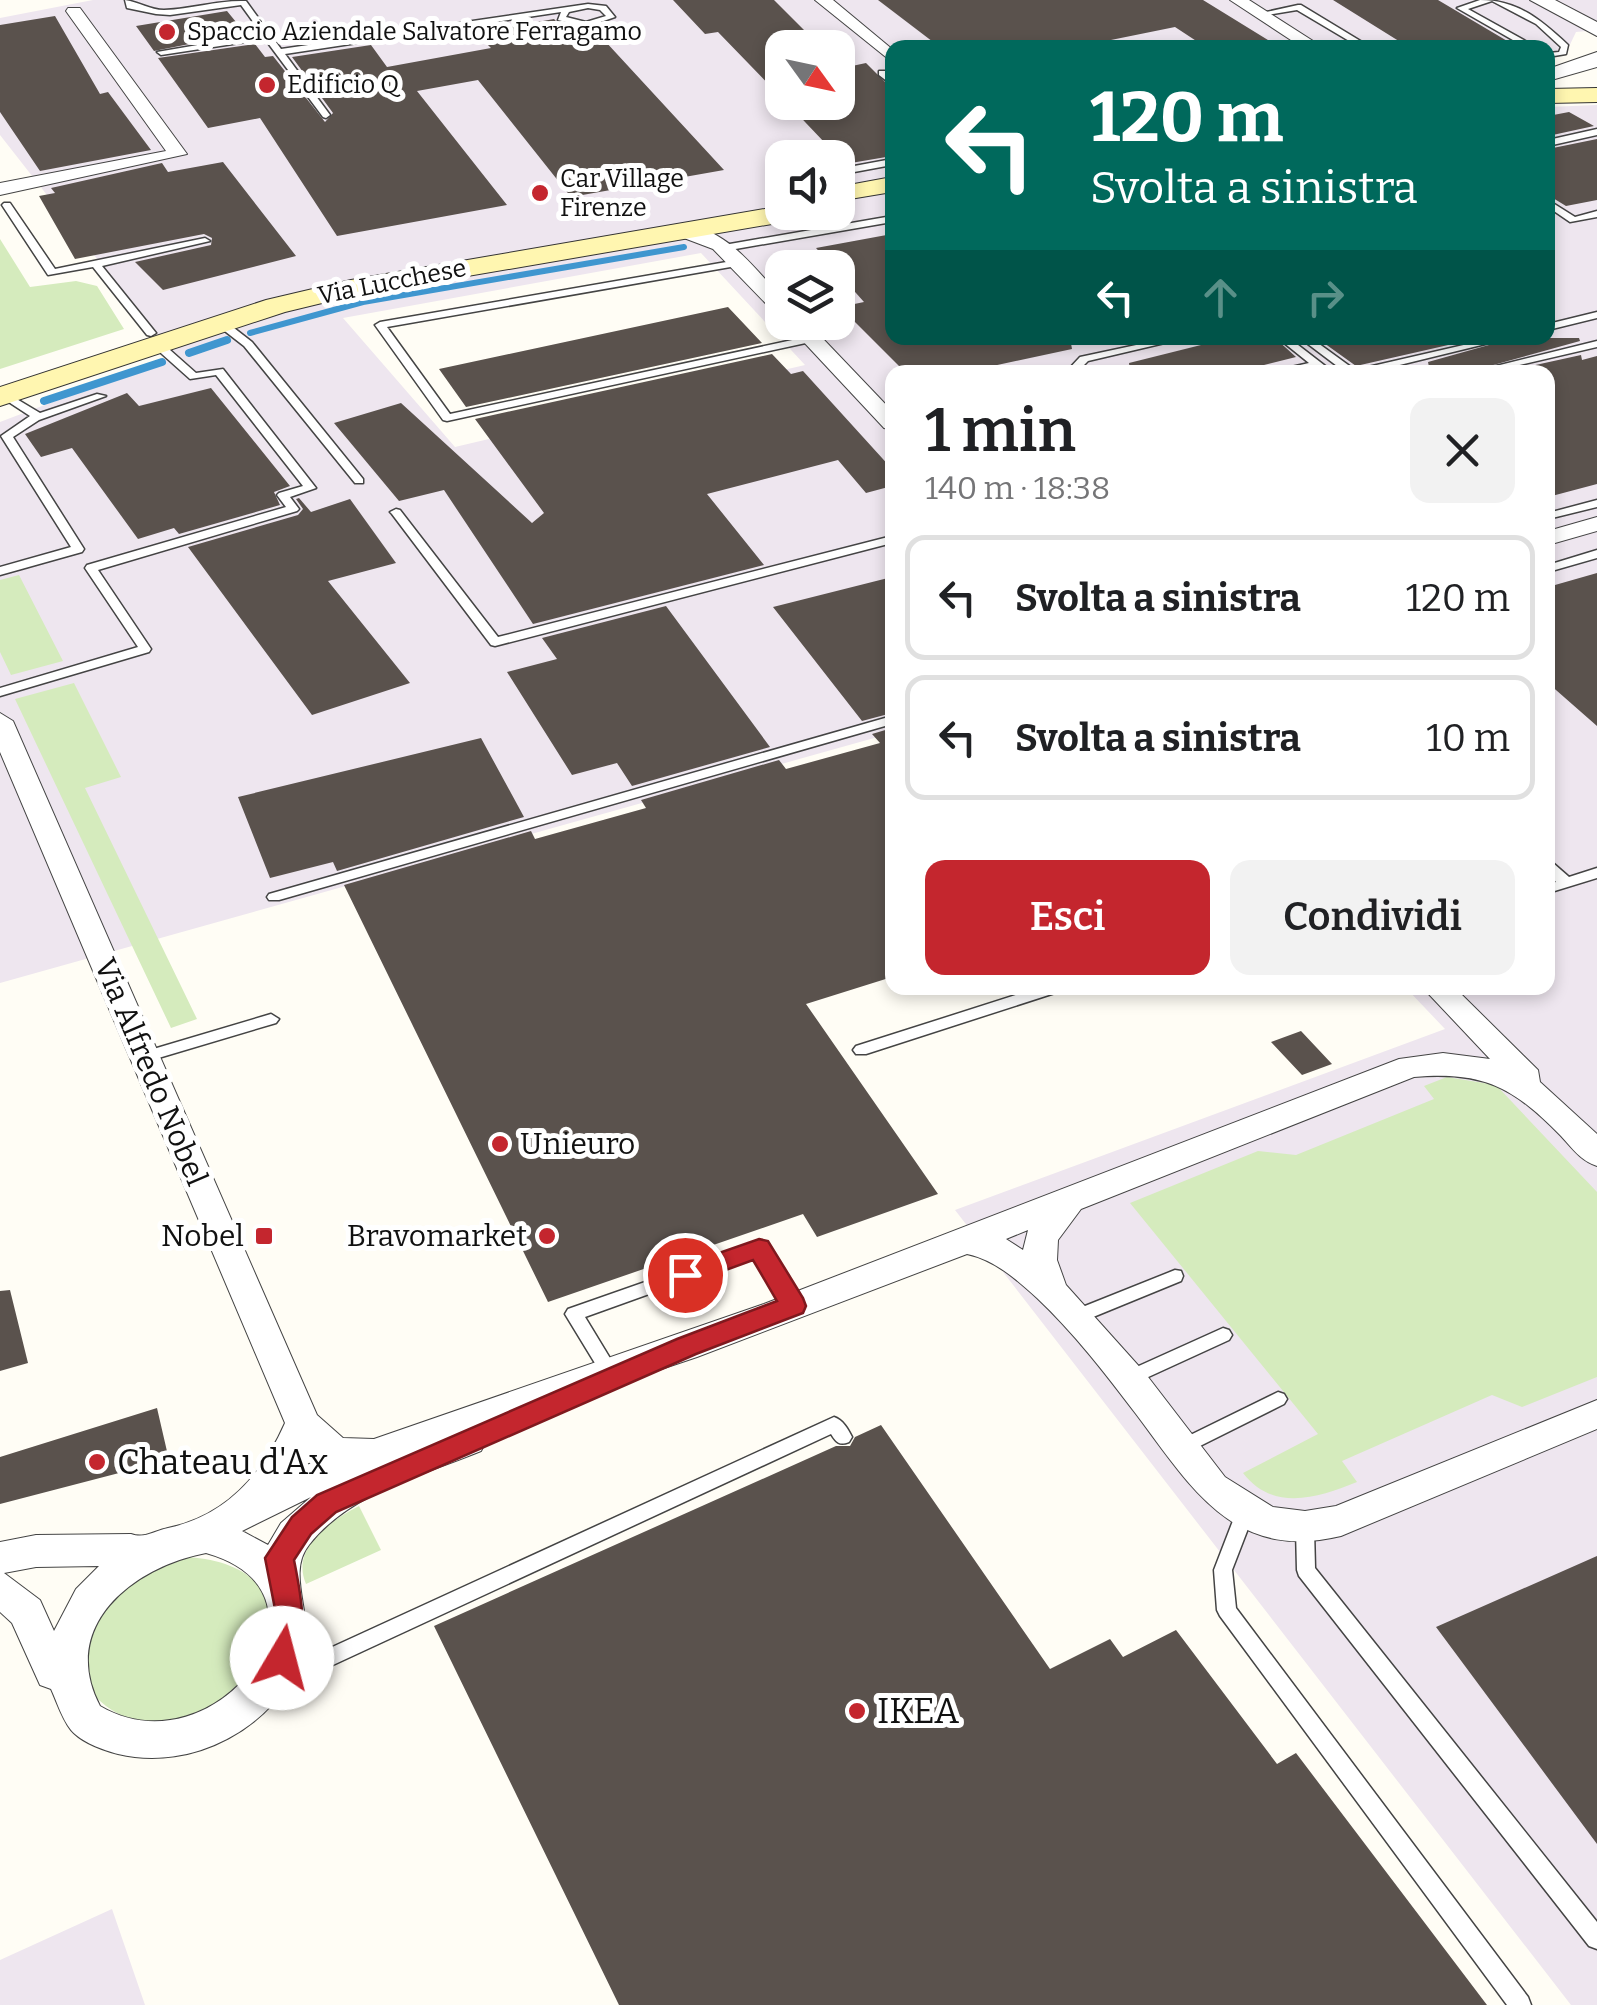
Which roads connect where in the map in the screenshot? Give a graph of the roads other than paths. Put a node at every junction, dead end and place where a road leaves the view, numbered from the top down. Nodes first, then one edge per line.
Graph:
1 (823, 0) edge
2 (1240, 0) edge
3 (1492, 0) edge
4 (1540, 0) edge
5 (128, 1) edge
6 (575, 5) edge
7 (1558, 7) edge
8 (74, 11) dead end
9 (1261, 14) junction
10 (1597, 24) edge
11 (265, 36) junction
12 (1303, 40) edge
13 (1354, 40) edge
14 (1519, 40) edge
15 (1597, 41) edge
16 (885, 51) edge
17 (161, 52) dead end
18 (278, 52) junction
19 (1555, 57) edge
20 (1597, 58) edge
21 (1555, 60) edge
22 (882, 74) dead end
23 (885, 77) edge
24 (1597, 84) edge
25 (1555, 85) edge
26 (1597, 95) edge
27 (1555, 96) edge
28 (326, 115) dead end
29 (1597, 132) edge
30 (1555, 141) edge
31 (885, 166) edge
32 (855, 182) edge
33 (885, 186) edge
34 (855, 189) edge
35 (855, 193) edge
36 (885, 196) edge
37 (4, 197) edge
38 (765, 206) edge
39 (1555, 208) edge
40 (1597, 214) edge
41 (885, 220) edge
42 (765, 227) edge
43 (205, 241) dead end
44 (728, 245) junction
45 (97, 266) junction
46 (765, 289) edge
47 (1597, 315) edge
48 (1555, 325) edge
49 (230, 331) junction
50 (767, 340) edge
51 (813, 340) edge
52 (157, 342) junction
53 (1597, 344) edge
54 (1149, 345) edge
55 (1292, 345) edge
56 (1314, 345) edge
57 (1474, 345) edge
58 (1316, 364) joint
59 (1078, 365) edge
60 (1312, 365) edge
61 (1342, 365) edge
62 (1389, 365) edge
63 (1506, 365) edge
64 (2, 391) edge
65 (102, 396) dead end
66 (885, 416) edge
67 (38, 417) junction
68 (360, 481) dead end
69 (1597, 503) edge
70 (396, 512) dead end
71 (1555, 514) edge
72 (1597, 524) edge
73 (1555, 536) edge
74 (885, 542) edge
75 (1597, 554) edge
76 (1555, 567) edge
77 (0, 570) edge
78 (0, 692) edge
79 (0, 721) edge
80 (885, 722) edge
81 (1555, 873) edge
82 (1597, 873) edge
83 (1566, 883) junction
84 (1555, 887) edge
85 (274, 896) dead end
86 (1031, 995) edge
87 (1442, 995) edge
88 (1445, 995) edge
89 (271, 1020) dead end
90 (861, 1050) dead end
91 (145, 1057) junction
92 (1410, 1067) junction
93 (1548, 1104) junction
94 (1597, 1154) edge
95 (1078, 1195) junction
96 (961, 1241) junction
97 (1175, 1276) dead end
98 (1065, 1303) junction
99 (794, 1306) junction
100 (1223, 1335) dead end
101 (687, 1346) junction
102 (610, 1373) junction
103 (1126, 1380) junction
104 (1278, 1399) dead end
105 (1597, 1414) edge
106 (303, 1423) junction
107 (843, 1437) dead end
108 (1180, 1448) junction
109 (384, 1451) junction
110 (244, 1509) junction
111 (1245, 1513) junction
112 (1305, 1528) junction
113 (194, 1538) junction
114 (148, 1547) junction
115 (0, 1558) edge
116 (282, 1584) junction
117 (0, 1588) edge
118 (290, 1627) junction
119 (64, 1692) junction
120 (1597, 1938) edge
121 (1520, 2005) edge

1 - 16 street
2 - 9 street
3 - 14 lane
3 - 19 lane
4 - 7 street
5 - 11 lane
6 - 6 lane
6 - 18 lane
7 - 10 street
7 - 15 street
8 - 37 street
9 - 12 street
9 - 13 lane
11 - 17 lane
11 - 18 lane
18 - 28 lane
20 - 21 street
22 - 23 lane
24 - 25 main road
26 - 27 main road
29 - 30 lane
31 - 32 lane
33 - 34 main road
35 - 36 main road
37 - 45 lane
38 - 52 main road, Via Lucchese
39 - 40 lane
41 - 44 lane
42 - 44 main road, Via Lucchese
43 - 45 lane
44 - 46 street
44 - 49 main road, Via Lucchese
44 - 50 lane
45 - 52 lane
47 - 48 lane
49 - 52 main road, Via Lucchese
49 - 68 lane
51 - 66 street
52 - 64 main road, Via Lucchese
52 - 78 lane
53 - 63 lane
54 - 59 lane
55 - 58 lane
56 - 61 lane
57 - 62 lane
58 - 60 lane
64 - 67 lane
65 - 67 lane
67 - 77 lane
69 - 71 lane
70 - 74 lane
72 - 73 street
75 - 76 lane
79 - 91 street, Via Alfredo Nobel
80 - 85 lane
81 - 83 lane
82 - 83 lane
83 - 84 lane
86 - 90 lane
87 - 92 street
88 - 93 street
89 - 91 lane
91 - 106 street, Via Alfredo Nobel
92 - 93 street
92 - 95 street
93 - 94 street
95 - 96 street
95 - 98 street
96 - 98 street
96 - 99 street
97 - 98 lane
98 - 103 street
99 - 101 street
99 - 102 lane
100 - 103 lane
101 - 102 street
101 - 116 street
102 - 109 street
103 - 108 street
104 - 108 lane
105 - 112 street
106 - 109 street, Via Alfredo Nobel
106 - 110 street
107 - 118 lane
108 - 111 street
109 - 110 street
110 - 113 street
111 - 112 street
111 - 121 lane
112 - 120 lane
113 - 114 street
113 - 116 street
114 - 115 street
114 - 119 street
116 - 118 street
117 - 119 street
118 - 119 street

